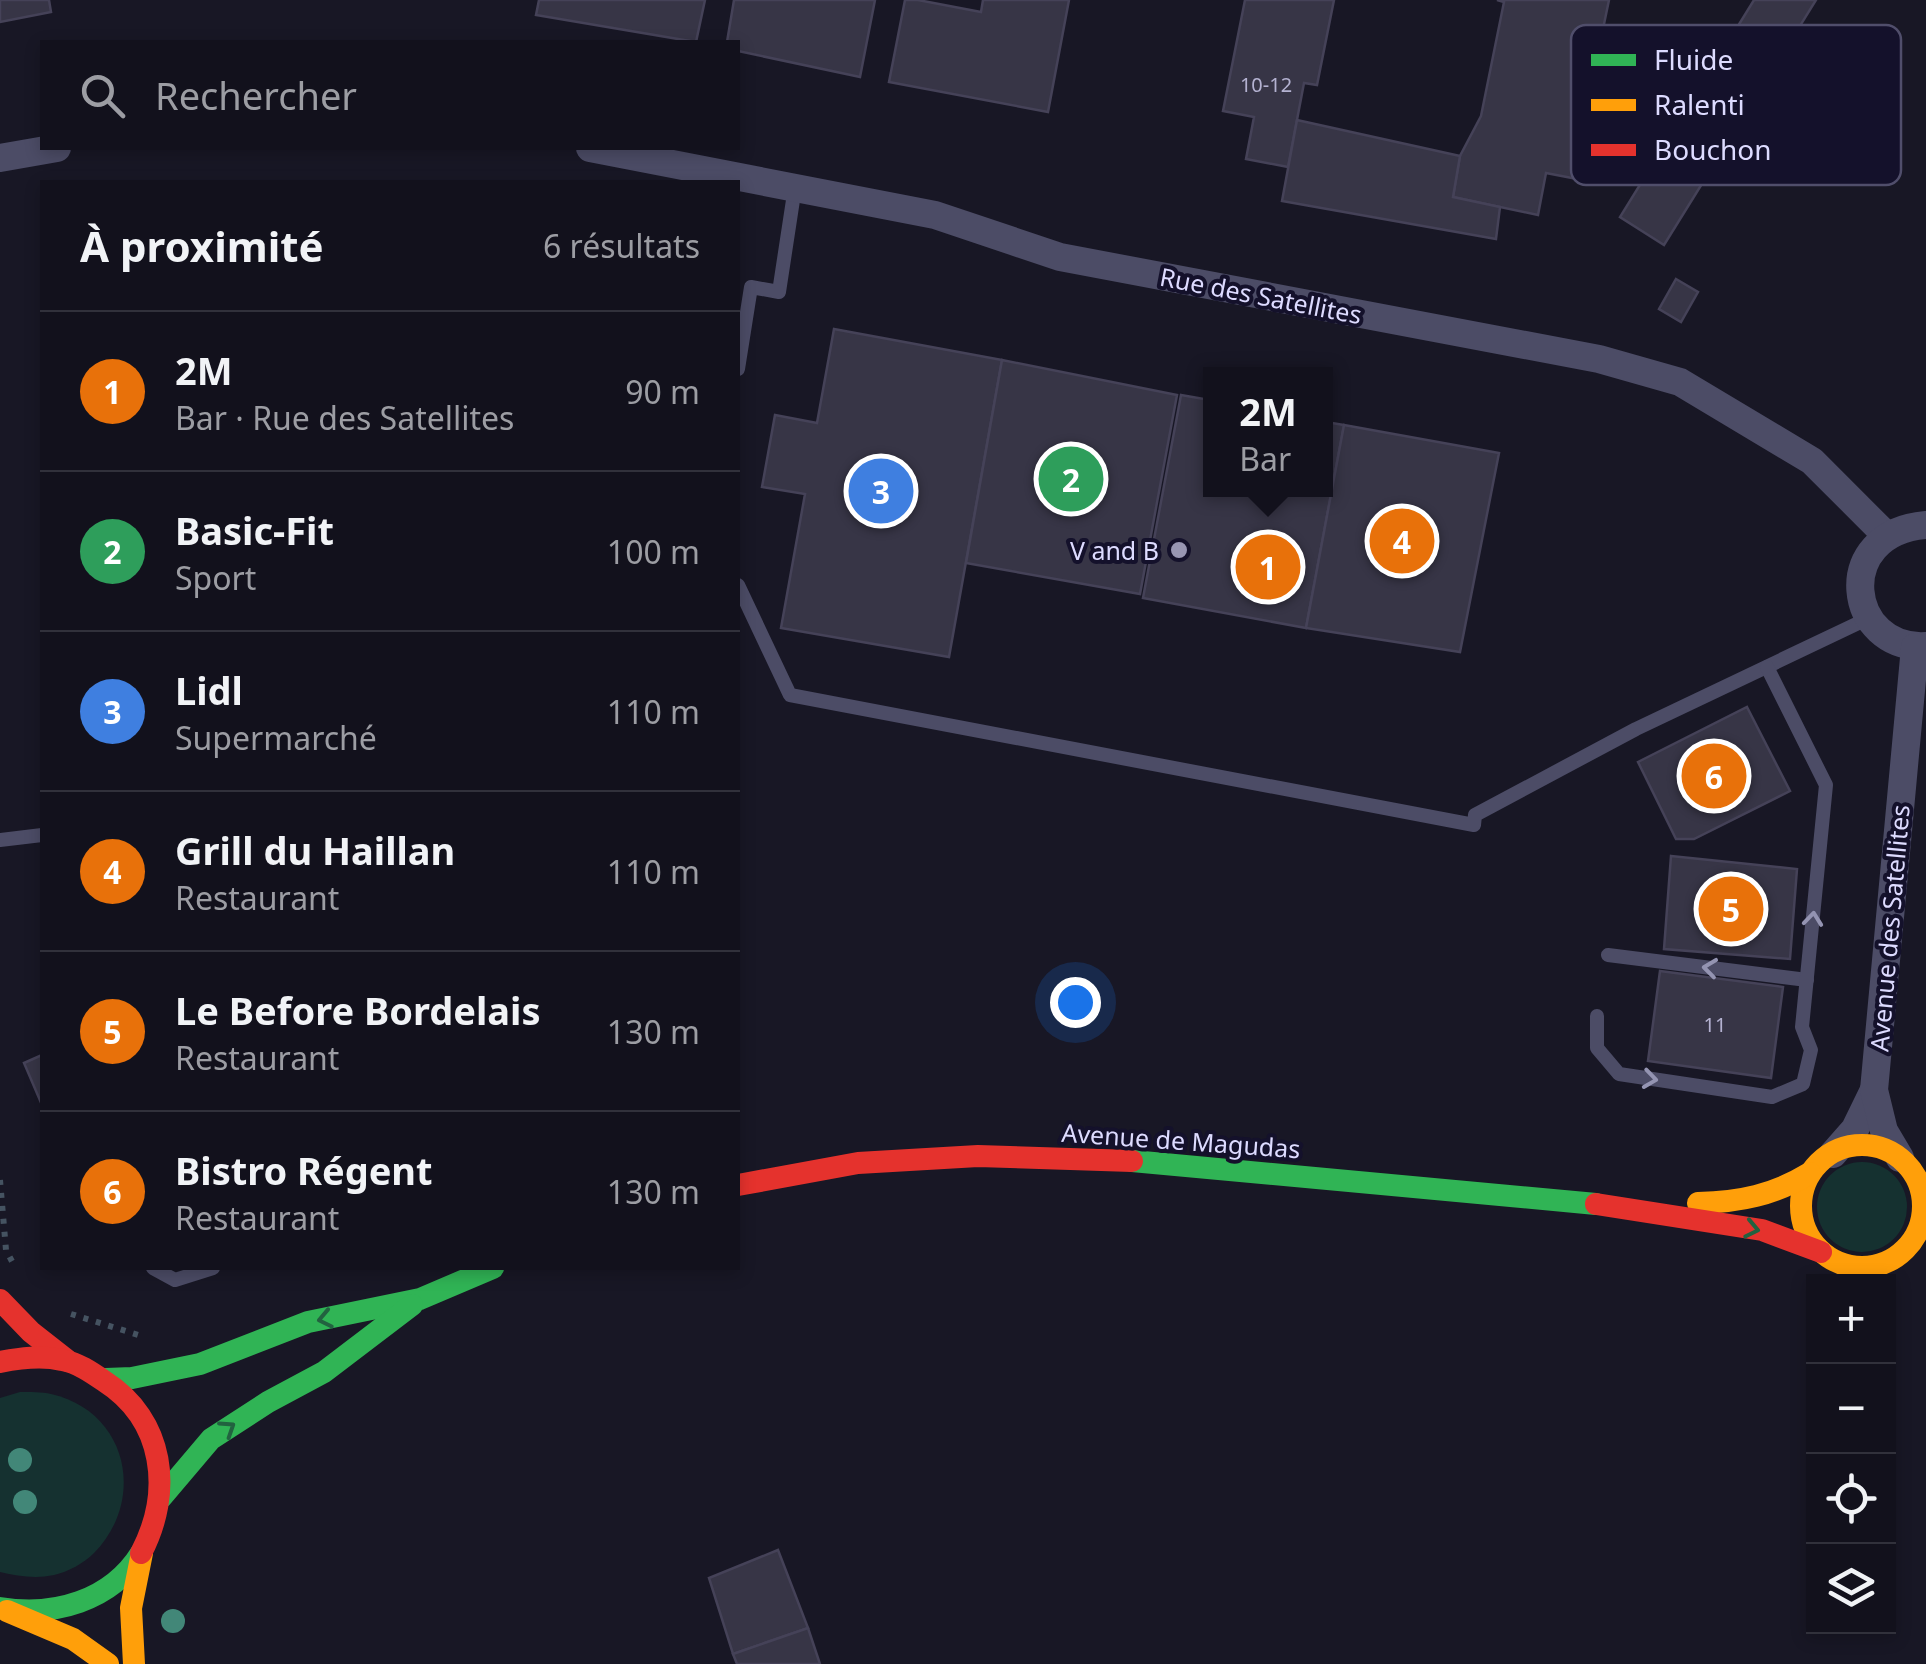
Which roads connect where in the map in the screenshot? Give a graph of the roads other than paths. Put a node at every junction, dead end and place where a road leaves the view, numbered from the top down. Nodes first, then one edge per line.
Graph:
1 (45, 150) edge
2 (600, 150) edge
3 (0, 158) edge
4 (795, 188) junction
5 (740, 356) edge
6 (1926, 524) edge
7 (1886, 535) junction
8 (740, 589) edge
9 (1869, 618) junction
10 (1921, 647) edge
11 (1768, 667) junction
12 (40, 836) edge
13 (0, 840) edge
14 (1608, 954) dead end
15 (1807, 980) junction
16 (1597, 1016) dead end
17 (1874, 1090) junction
18 (1833, 1154) junction
19 (1900, 1158) junction
20 (1810, 1173) junction
21 (740, 1185) edge
22 (1924, 1192) edge
23 (1622, 1206) junction
24 (1821, 1252) junction
25 (1926, 1252) edge
26 (1900, 1255) junction
27 (157, 1270) edge
28 (207, 1270) edge
29 (488, 1270) edge
30 (420, 1298) junction
31 (0, 1300) edge
32 (68, 1361) junction
33 (0, 1362) edge
34 (106, 1379) junction
35 (161, 1498) junction
36 (142, 1552) junction
37 (2, 1609) edge
38 (108, 1664) edge
39 (134, 1664) edge

1 - 3 street
2 - 4 street, Rue des Satellites
4 - 5 lane
4 - 7 street, Rue des Satellites
6 - 7 street
7 - 9 street
8 - 11 lane
9 - 10 street
9 - 11 lane
10 - 17 street, Avenue des Satellites
15 -> 11 lane
12 - 13 lane
15 -> 14 lane
16 -> 15 lane
17 - 18 street, Avenue des Satellites
17 - 19 street, Avenue des Satellites
18 - 19 main road
18 - 20 main road
19 - 22 main road
20 - 23 main road, Avenue de Magudas
20 - 24 main road
21 - 23 main road, Avenue de Magudas
22 - 26 main road
23 -> 24 main road, Avenue de Magudas
24 - 26 main road
25 - 26 main road
27 - 28 lane
29 - 30 main road
30 -> 34 main road
35 -> 30 main road
31 - 32 main road
32 - 33 main road
32 - 34 main road
34 - 35 main road
35 - 36 main road
36 - 37 main road
36 - 39 main road
37 - 38 main road

